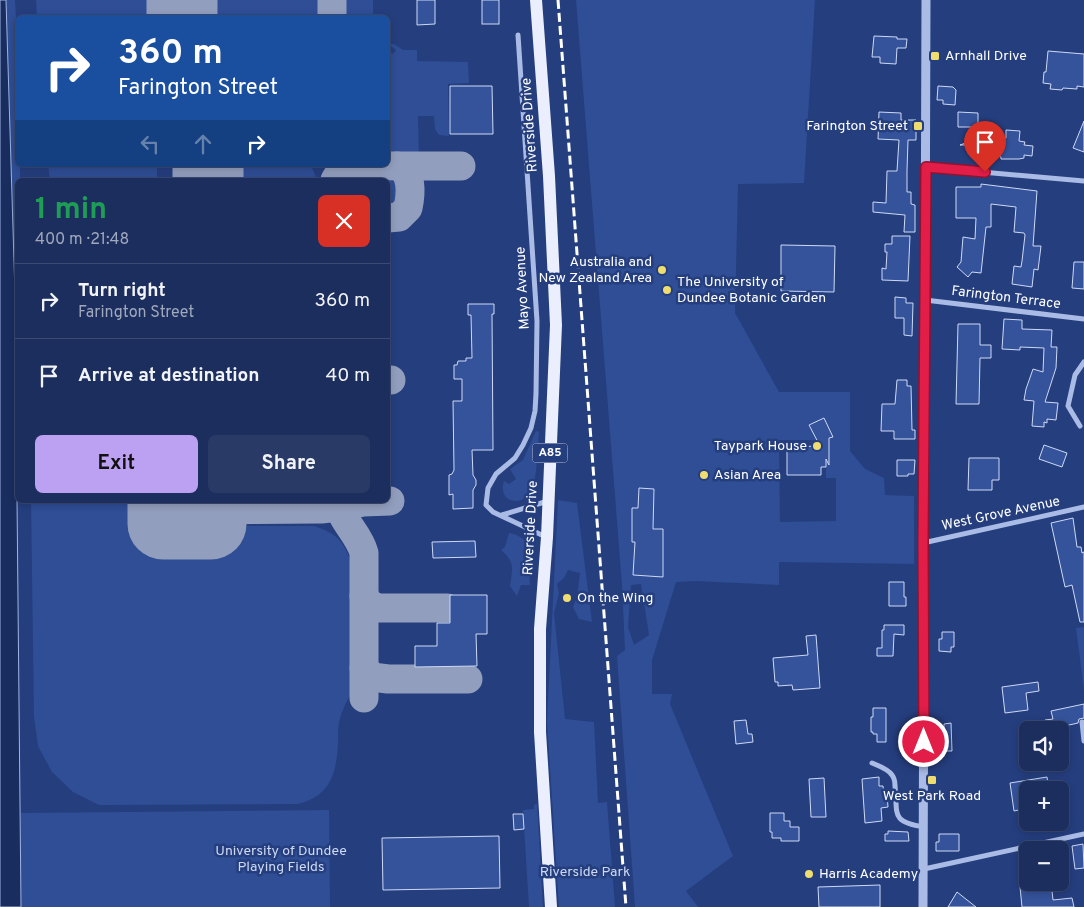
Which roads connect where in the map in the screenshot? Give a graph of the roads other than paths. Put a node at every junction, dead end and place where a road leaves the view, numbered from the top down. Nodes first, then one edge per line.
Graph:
1 (536, 0) edge
2 (926, 0) edge
3 (518, 35) dead end
4 (926, 167) junction
5 (1084, 181) edge
6 (925, 300) junction
7 (1084, 319) edge
8 (1084, 362) edge
9 (1080, 426) dead end
10 (548, 501) junction
11 (1084, 507) edge
12 (501, 515) junction
13 (546, 537) junction
14 (923, 543) junction
15 (1082, 722) dead end
16 (1084, 741) edge
17 (872, 763) dead end
18 (924, 829) junction
19 (1084, 834) edge
20 (924, 869) junction
21 (551, 907) edge
22 (923, 907) edge

1 - 10 main road, Riverside Drive / A85
2 - 4 street
3 - 12 street, Mayo Avenue
4 - 5 street
4 - 6 street
6 - 7 street, Farington Terrace
6 - 14 street
8 - 9 street
10 - 12 street
10 - 13 main road, Riverside Drive / A85
11 - 14 street, West Grove Avenue
12 - 13 street, Mayo Avenue
13 - 21 main road, Riverside Drive / A85
14 - 18 street
15 - 16 street
17 - 18 street
18 - 20 street
19 - 20 street
20 - 22 street

